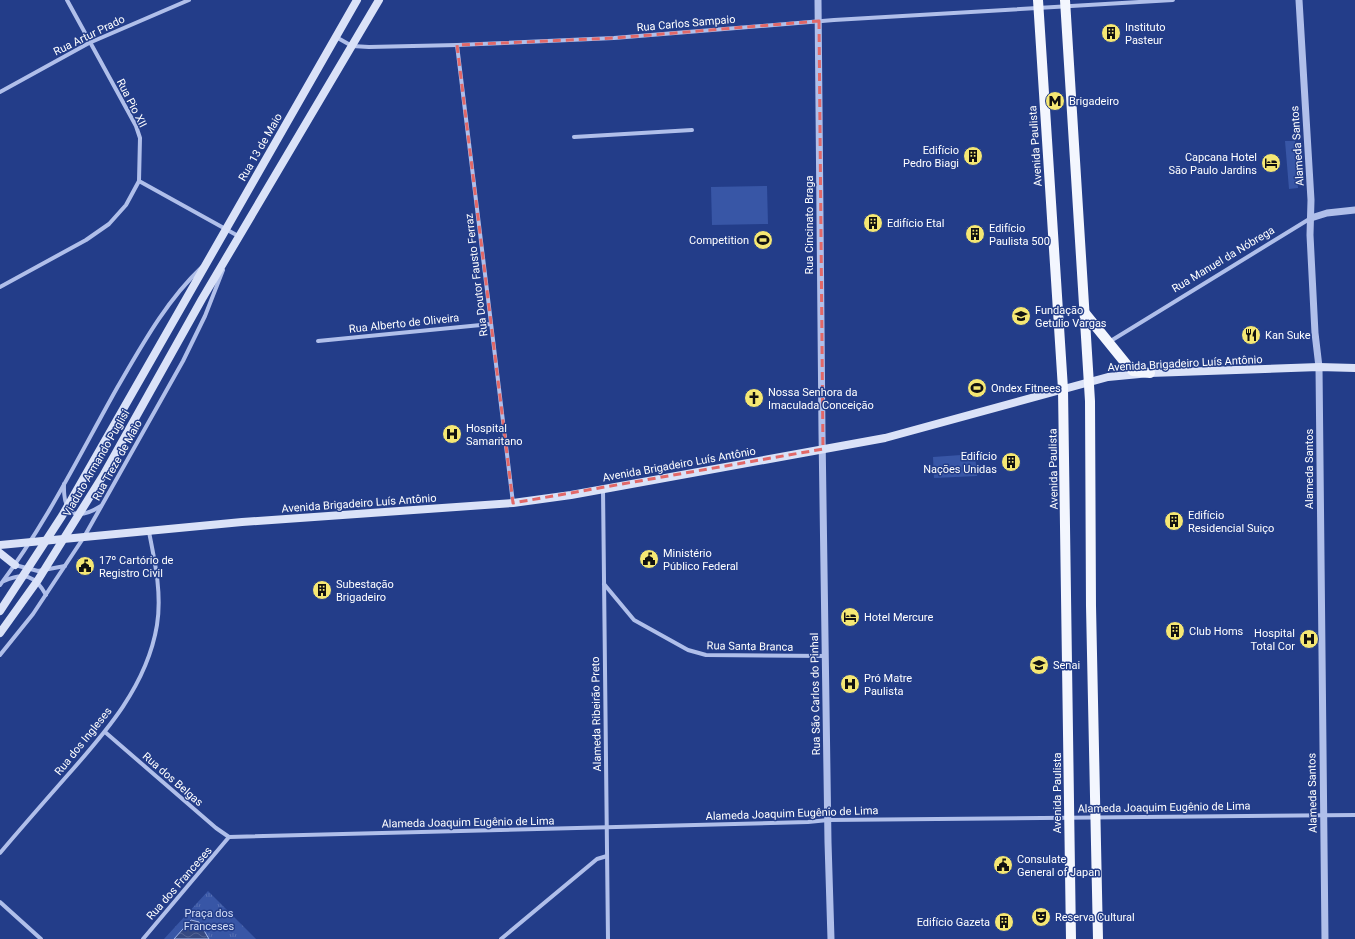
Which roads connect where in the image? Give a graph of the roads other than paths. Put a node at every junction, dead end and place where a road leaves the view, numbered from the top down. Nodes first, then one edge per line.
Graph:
1 (67, 0) edge
2 (189, 0) edge
3 (357, 0) edge
4 (378, 0) edge
5 (818, 0) edge
6 (1173, 0) edge
7 (1299, 0) edge
8 (1066, 3) edge
9 (1038, 4) edge
10 (819, 21) junction
11 (336, 37) junction
12 (90, 43) junction
13 (457, 45) junction
14 (352, 46) junction
15 (0, 92) edge
16 (692, 130) dead end
17 (574, 138) dead end
18 (139, 181) junction
19 (1355, 210) edge
20 (1311, 218) junction
21 (226, 230) junction
22 (240, 238) junction
23 (227, 260) junction
24 (208, 261) junction
25 (0, 287) edge
26 (182, 305) joint
27 (1084, 312) junction
28 (491, 324) junction
29 (318, 341) dead end
30 (1108, 343) junction
31 (1319, 368) junction
32 (1355, 368) edge
33 (1150, 373) junction
34 (1089, 382) junction
35 (1063, 389) junction
36 (823, 449) junction
37 (64, 482) junction
38 (603, 489) junction
39 (513, 503) junction
40 (102, 505) junction
41 (149, 532) junction
42 (84, 537) junction
43 (30, 542) junction
44 (0, 545) edge
45 (0, 553) edge
46 (15, 566) junction
47 (65, 566) junction
48 (1, 584) edge
49 (604, 584) junction
50 (46, 595) junction
51 (0, 611) edge
52 (0, 633) edge
53 (0, 655) edge
54 (825, 656) junction
55 (105, 732) junction
56 (1323, 814) junction
57 (1355, 815) edge
58 (1069, 817) junction
59 (1095, 817) junction
60 (828, 820) junction
61 (606, 828) junction
62 (229, 838) junction
63 (0, 853) edge
64 (607, 856) junction
65 (0, 902) edge
66 (41, 939) edge
67 (143, 939) edge
68 (501, 939) edge
69 (608, 939) edge
70 (831, 939) edge
71 (1071, 939) edge
72 (1098, 939) edge
73 (1325, 939) edge

1 - 12 street, Rua Pio XII
2 - 12 street, Rua Artur Prado
3 - 11 main road, Rua 13 de Maio
4 - 14 main road
5 - 10 street, Rua Cincinato Braga
6 - 8 street, Rua Carlos Sampaio
7 - 20 street, Alameda Santos
8 - 9 street, Rua Carlos Sampaio
8 - 27 main road
9 - 10 street, Rua Carlos Sampaio
9 - 35 main road, Avenida Paulista
10 - 13 street, Rua Carlos Sampaio
10 - 36 street, Rua Cincinato Braga
11 - 14 street, Rua Carlos Sampaio
11 - 21 main road, Rua 13 de Maio
12 - 15 street, Rua Artur Prado
12 - 18 street, Rua Pio XII
13 - 14 street, Rua Carlos Sampaio
13 - 28 street, Rua Doutor Fausto Ferraz
14 - 22 main road
16 - 17 street
18 - 21 street
18 - 25 street
19 - 20 street, Rua Manuel da Nóbrega
20 - 30 street, Rua Manuel da Nóbrega
20 - 31 street, Alameda Santos
21 - 22 street
21 - 24 main road, Rua 13 de Maio
22 - 23 main road
23 - 40 street, Rua Treze de Maio
23 - 52 main road, Viaduto Armando Puglisi
24 - 26 main road, Rua 13 de Maio
24 - 37 street
26 - 51 main road, Viaduto Armando Puglisi
27 - 30 main road
27 - 34 main road
28 - 29 street, Rua Alberto de Oliveira
28 - 39 street, Rua Doutor Fausto Ferraz
30 - 33 main road
31 - 32 main road, Avenida Brigadeiro Luís Antônio
31 - 33 main road, Avenida Brigadeiro Luís Antônio
31 - 56 street, Alameda Santos
33 - 34 main road, Avenida Brigadeiro Luís Antônio
34 - 35 main road, Avenida Brigadeiro Luís Antônio
34 - 59 main road
35 - 36 main road, Avenida Brigadeiro Luís Antônio
35 - 58 main road, Avenida Paulista
36 - 38 main road, Avenida Brigadeiro Luís Antônio
36 - 54 street, Rua São Carlos do Pinhal
37 - 40 street
37 - 43 street
38 - 39 main road, Avenida Brigadeiro Luís Antônio
38 - 49 street, Alameda Ribeirão Preto
39 - 41 main road, Avenida Brigadeiro Luís Antônio
40 - 42 street, Rua Treze de Maio
41 - 42 main road, Avenida Brigadeiro Luís Antônio
41 - 55 street, Rua dos Ingleses
42 - 43 main road, Avenida Brigadeiro Luís Antônio
42 - 47 street, Rua Treze de Maio
43 - 44 main road, Avenida Brigadeiro Luís Antônio
43 - 46 street
45 - 46 main road
46 - 47 street
46 - 48 street
47 - 50 street, Rua Treze de Maio
48 - 50 street
49 - 54 street, Rua Santa Branca
49 - 61 street, Alameda Ribeirão Preto
50 - 53 street, Rua Treze de Maio
54 - 60 street, Rua São Carlos do Pinhal
55 - 62 street, Rua dos Belgas
55 - 63 street, Rua dos Ingleses
56 - 57 street, Alameda Joaquim Eugênio de Lima
56 - 59 street, Alameda Joaquim Eugênio de Lima
56 - 73 street, Alameda Santos
58 - 59 street, Alameda Joaquim Eugênio de Lima
58 - 60 street, Alameda Joaquim Eugênio de Lima
58 - 71 main road, Avenida Paulista
59 - 72 main road
60 - 61 street, Alameda Joaquim Eugênio de Lima
60 - 70 street, Rua São Carlos do Pinhal
61 - 62 street, Alameda Joaquim Eugênio de Lima
61 - 64 street, Alameda Ribeirão Preto
62 - 67 street, Rua dos Franceses
64 - 68 street
64 - 69 street, Alameda Ribeirão Preto
65 - 66 street

